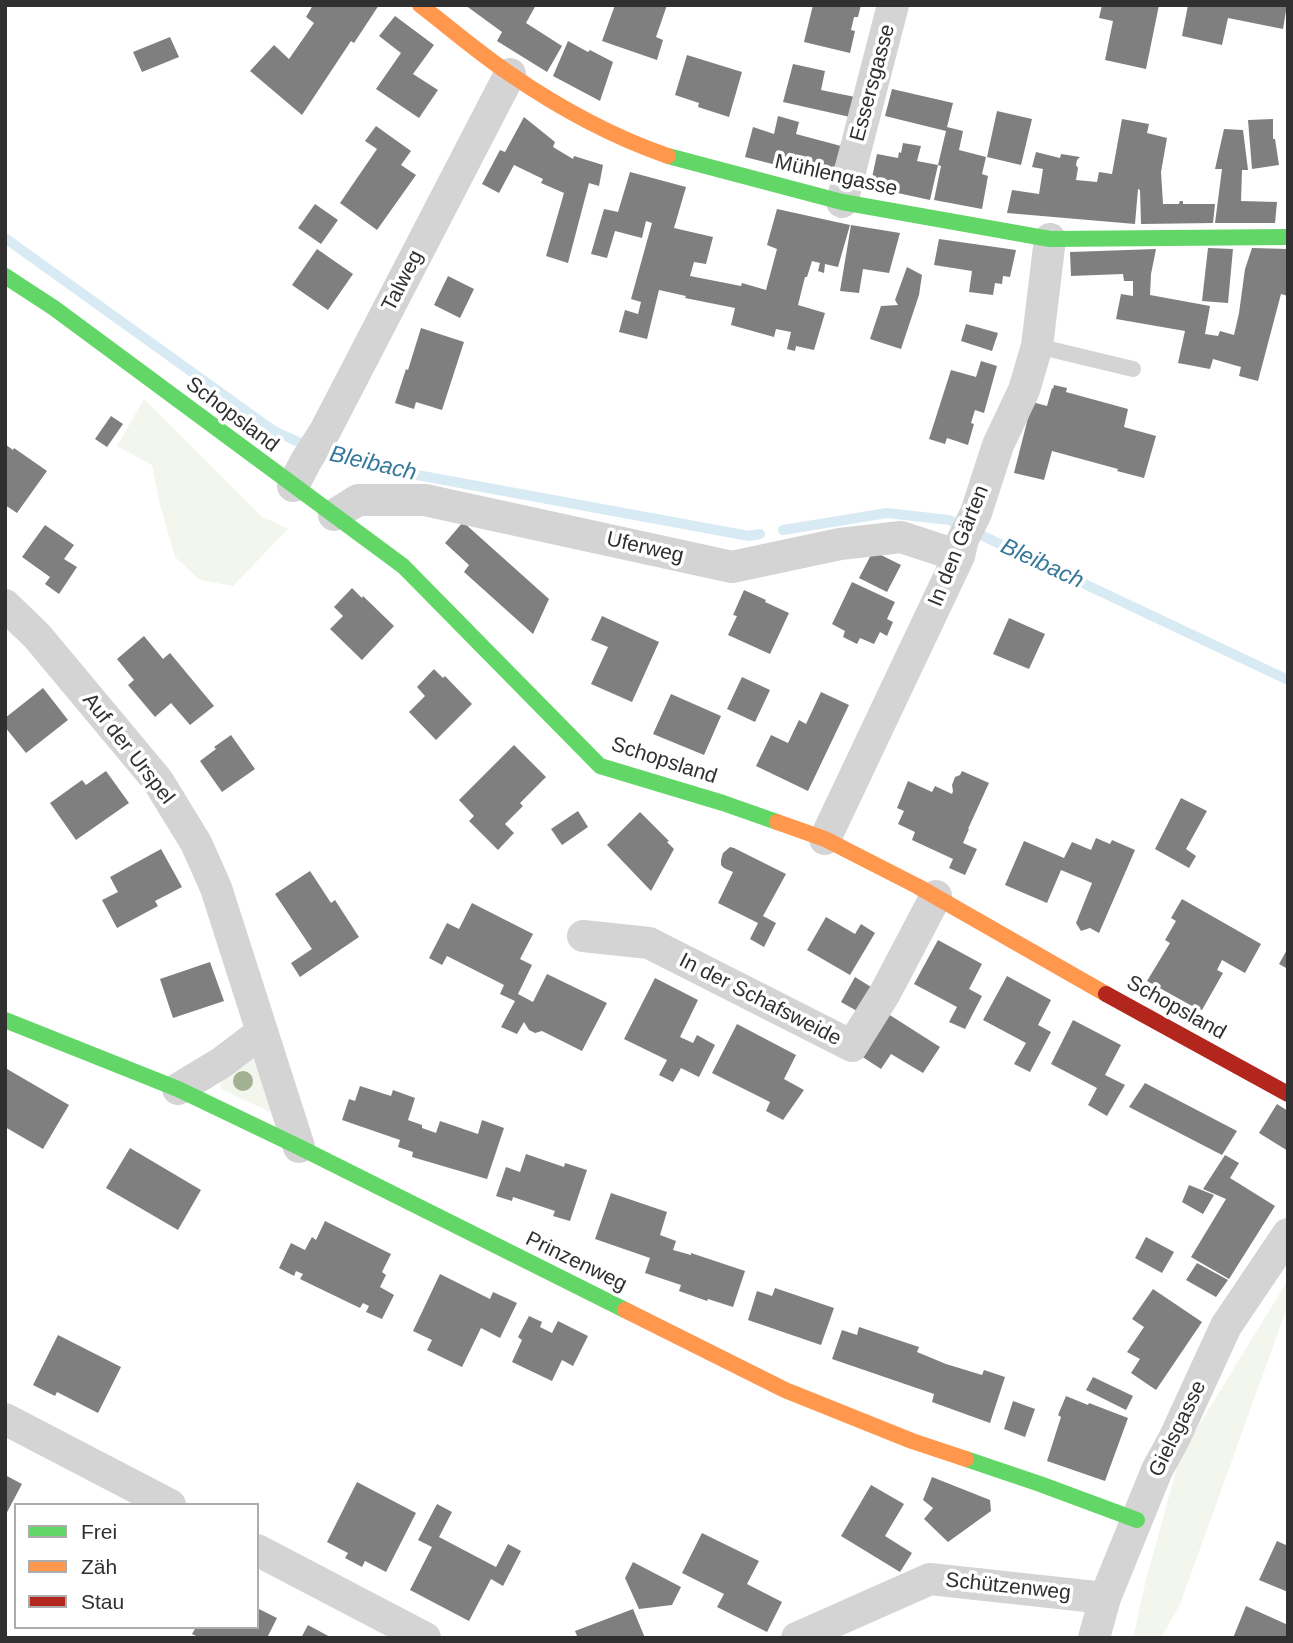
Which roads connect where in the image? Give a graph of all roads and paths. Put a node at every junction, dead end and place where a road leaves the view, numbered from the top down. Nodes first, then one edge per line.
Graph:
1 (420, 5) edge
2 (893, 5) edge
3 (510, 74) junction
4 (842, 202) junction
5 (1288, 237) edge
6 (1051, 239) junction
7 (5, 276) edge
8 (1037, 346) junction
9 (1133, 369) dead end
10 (300, 473) junction
11 (334, 515) junction
12 (966, 536) junction
13 (5, 606) edge
14 (825, 839) junction
15 (936, 896) junction
16 (583, 936) dead end
17 (5, 1020) edge
18 (262, 1031) junction
19 (178, 1089) junction
20 (1288, 1094) edge
21 (299, 1147) junction
22 (1287, 1238) edge
23 (5, 1419) edge
24 (166, 1503) edge
25 (1137, 1520) junction
26 (259, 1551) edge
27 (1105, 1598) junction
28 (425, 1638) edge
29 (797, 1638) edge
30 (1094, 1638) edge

1 - 3 street, Mühlengasse
2 - 4 street, Essersgasse
3 - 4 street, Mühlengasse
3 - 10 street, Talweg
4 - 6 street, Mühlengasse
5 - 6 street, Mühlengasse
6 - 8 street, In den Gärten
7 - 10 street, Schopsland
8 - 9 lane
8 - 12 street, In den Gärten
10 - 11 street, Schopsland
11 - 12 street, Uferweg
11 - 14 street, Schopsland
12 - 14 street, In den Gärten
13 - 18 street, Auf der Urspel
14 - 15 street, Schopsland
15 - 16 street, In der Schafsweide
15 - 20 street, Schopsland
17 - 19 street, Prinzenweg
18 - 19 street
18 - 21 street, Auf der Urspel
19 - 21 street, Prinzenweg
21 - 25 street, Prinzenweg
22 - 25 street, Gielsgasse
23 - 24 street
25 - 27 street, Gielsgasse
26 - 28 street
27 - 29 street, Schützenweg
27 - 30 street, Gielsgasse

